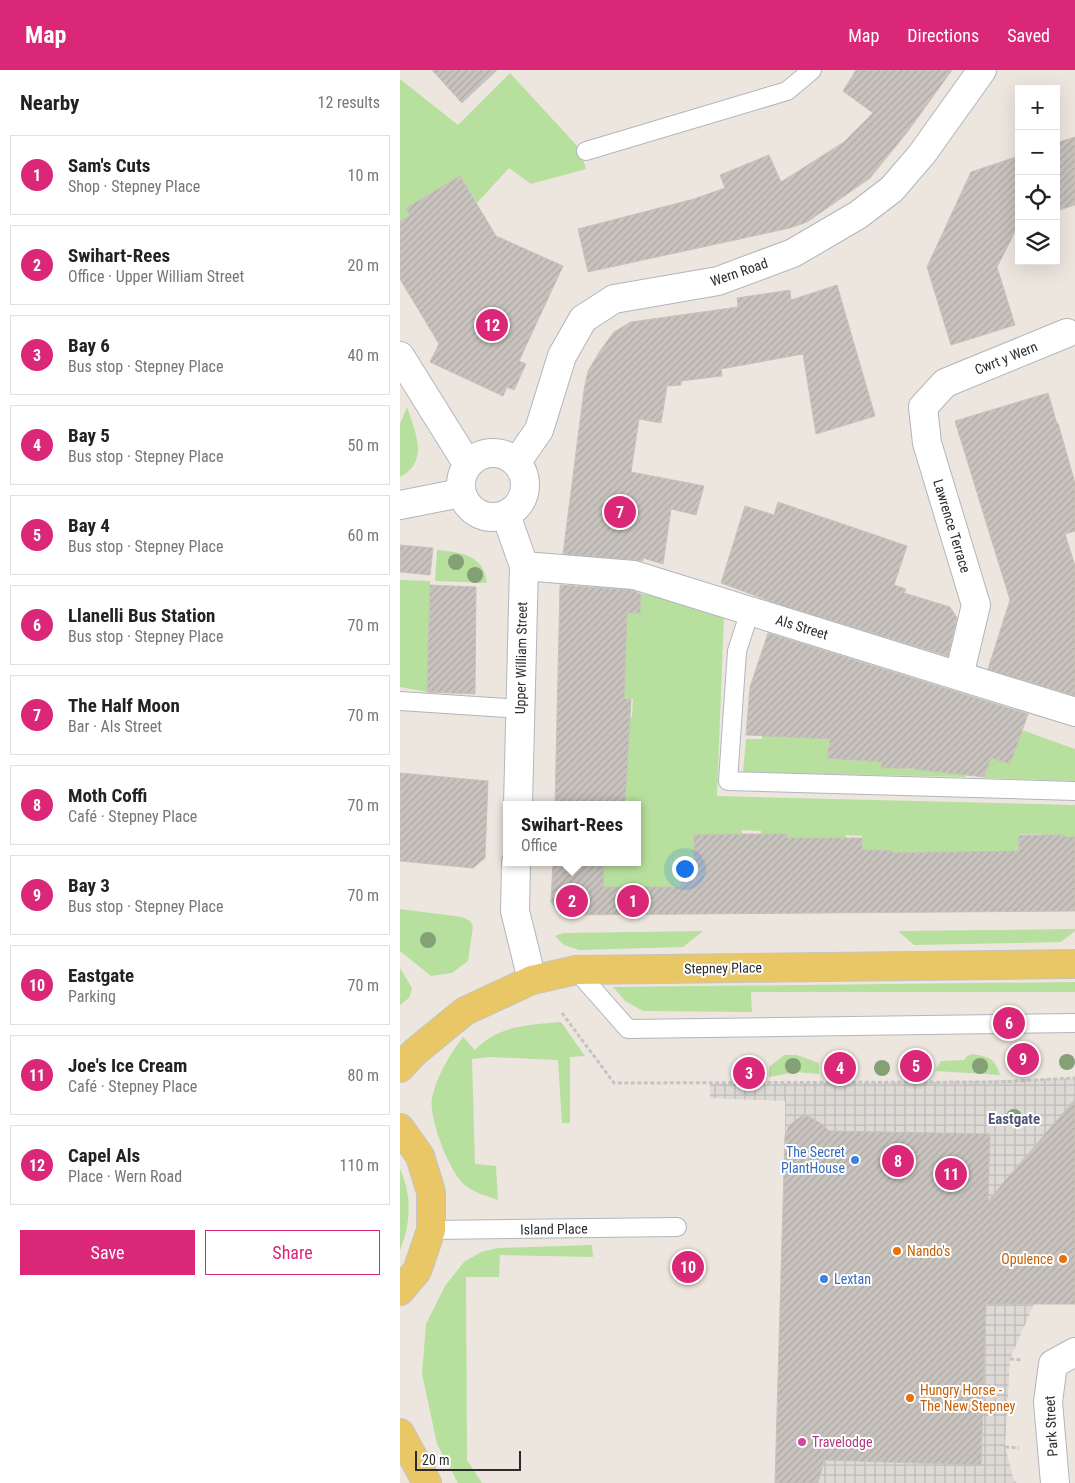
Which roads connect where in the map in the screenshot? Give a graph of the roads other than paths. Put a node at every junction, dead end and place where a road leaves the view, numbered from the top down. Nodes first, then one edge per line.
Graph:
1 (812, 70) edge
2 (982, 70) edge
3 (586, 151) dead end
4 (1067, 333) dead end
5 (400, 356) edge
6 (945, 383) joint
7 (516, 463) junction
8 (468, 465) junction
9 (461, 493) junction
10 (400, 505) edge
11 (506, 515) junction
12 (524, 566) junction
13 (750, 611) junction
14 (959, 676) junction
15 (400, 701) edge
16 (520, 709) junction
17 (1075, 712) edge
18 (1075, 791) edge
19 (518, 801) edge
20 (516, 866) edge
21 (1075, 964) edge
22 (576, 970) junction
23 (532, 980) junction
24 (1075, 1023) edge
25 (400, 1068) edge
26 (400, 1128) edge
27 (677, 1227) dead end
28 (431, 1230) junction
29 (400, 1291) edge
30 (1075, 1352) edge
31 (400, 1433) edge
32 (427, 1483) edge
33 (1055, 1483) edge

1 - 3 lane
2 - 7 street, Wern Road
4 - 6 street, Cwrt y Wern
5 - 8 street
6 - 14 street, Lawrence Terrace
7 - 8 street
7 - 11 street
8 - 9 street
9 - 10 street
9 - 11 street
11 - 12 street, Upper William Street
12 - 13 street, Als Street
12 - 16 street, Upper William Street
13 - 14 street, Als Street
13 - 18 lane
14 - 17 street, Als Street
15 - 16 lane
16 - 19 street, Upper William Street
20 - 23 street
21 - 22 main road, Stepney Place
22 - 23 main road, Stepney Place
22 - 24 lane
23 - 25 main road, Stepney Place
26 - 28 main road
27 - 28 lane, Island Place
28 - 29 main road
30 - 33 street, Park Street
31 - 32 main road

